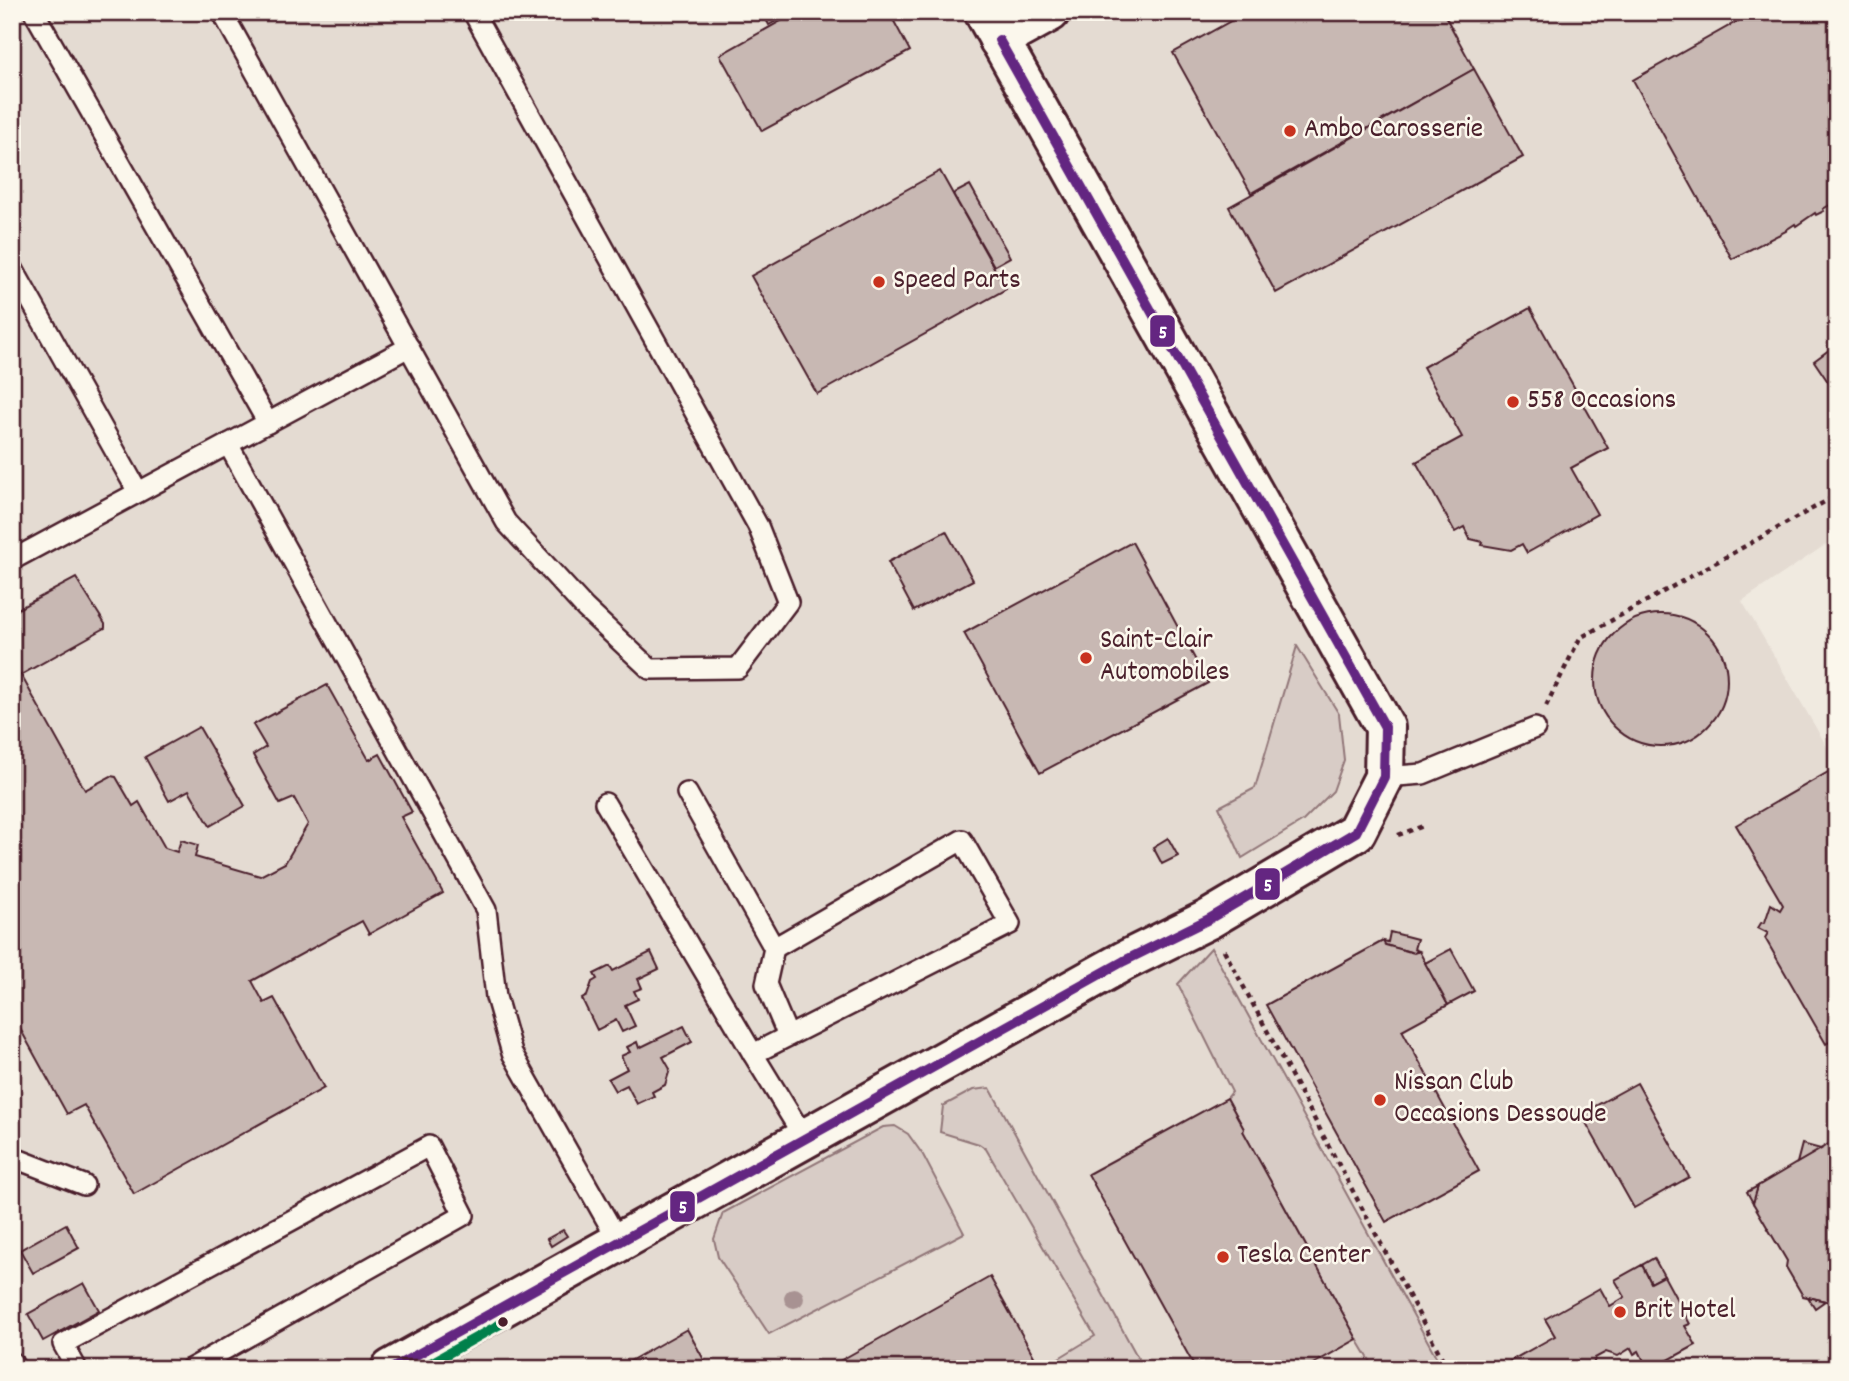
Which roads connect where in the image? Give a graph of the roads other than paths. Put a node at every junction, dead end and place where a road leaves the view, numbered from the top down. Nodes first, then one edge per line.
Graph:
1 (34, 12) edge
2 (222, 12) edge
3 (473, 12) edge
4 (1050, 12) edge
5 (991, 26) edge
6 (12, 267) edge
7 (409, 347) junction
8 (268, 423) junction
9 (228, 444) junction
10 (138, 492) junction
11 (12, 560) edge
12 (1535, 728) road end
13 (1384, 777) junction
14 (687, 793) dead end
15 (605, 803) dead end
16 (774, 948) junction
17 (788, 1036) junction
18 (753, 1054) junction
19 (805, 1139) junction
20 (12, 1157) edge
21 (84, 1185) dead end
22 (618, 1242) junction
23 (12, 1362) edge
24 (16, 1369) edge
25 (77, 1369) edge
26 (190, 1369) edge
27 (391, 1369) edge

1 - 8 lane
2 - 7 lane
3 - 7 lane
4 - 5 street
5 - 13 street
6 - 10 lane
7 - 8 lane
8 - 9 lane
9 - 10 lane
9 - 22 lane
10 - 11 lane
12 - 13 lane
13 - 19 street
14 - 16 lane
15 - 18 lane
16 - 17 lane
16 - 17 lane
17 - 18 lane
18 - 19 lane
19 - 22 street
20 - 21 lane
22 - 27 street
23 - 24 lane
25 - 26 lane

